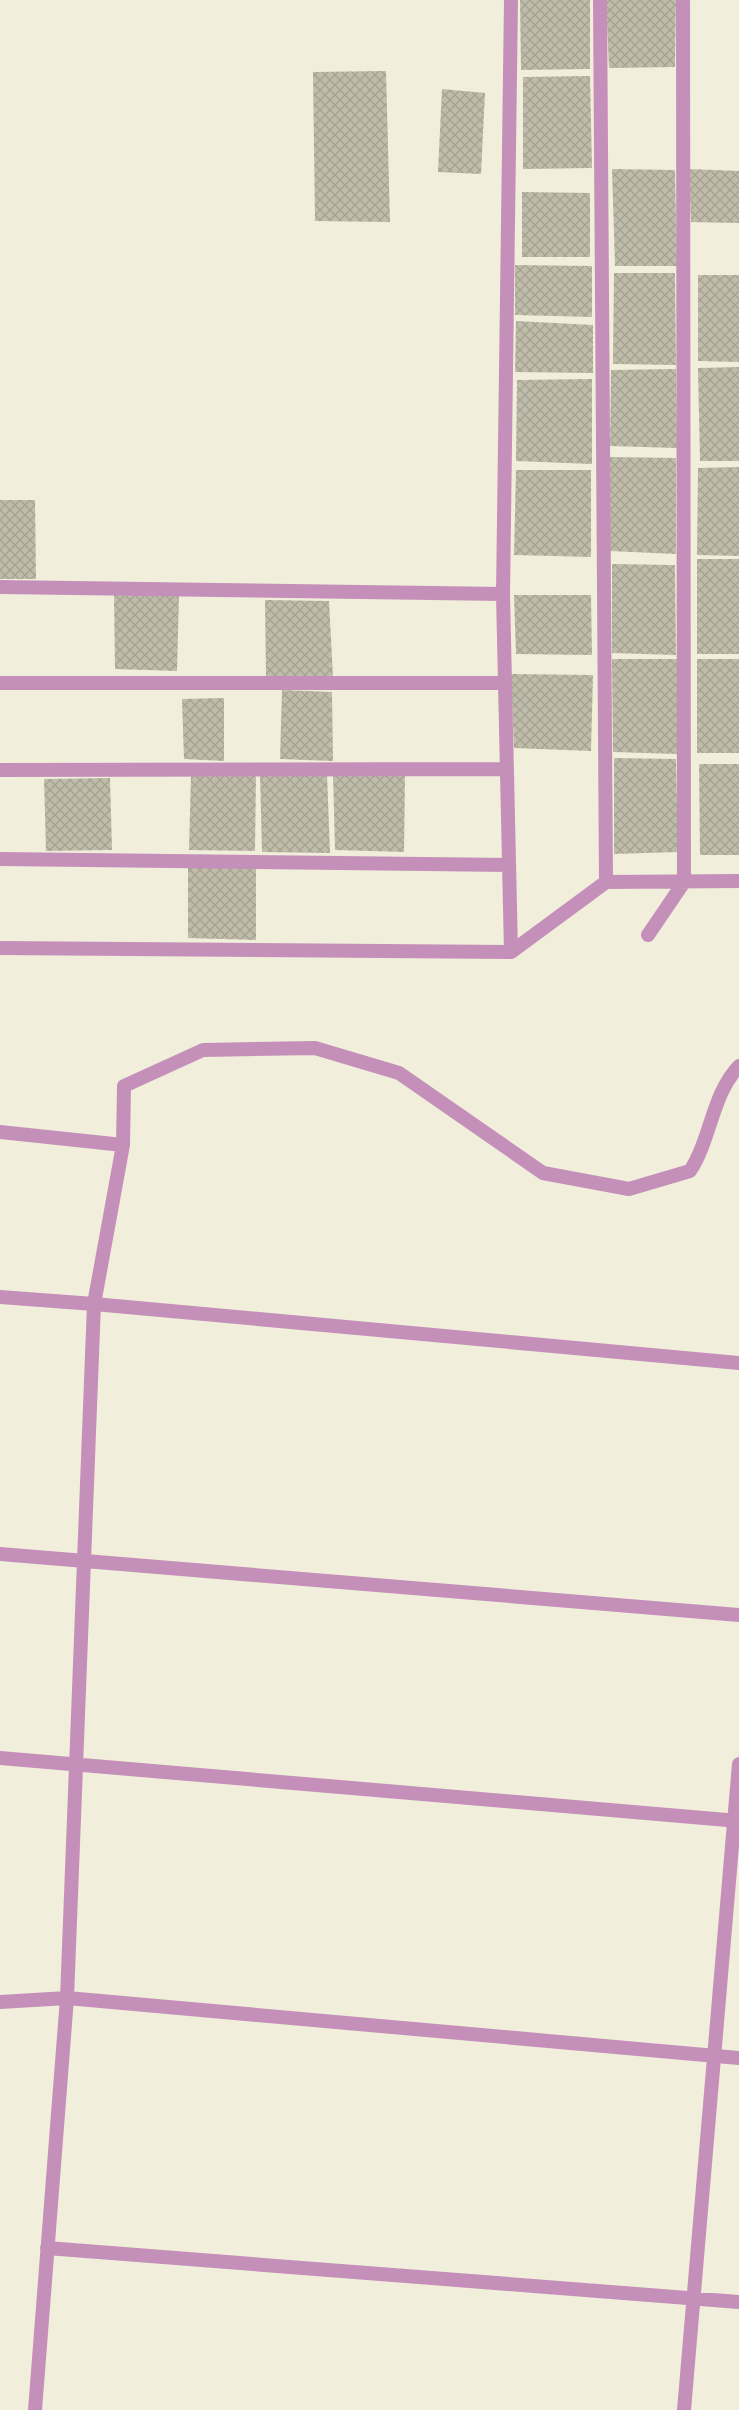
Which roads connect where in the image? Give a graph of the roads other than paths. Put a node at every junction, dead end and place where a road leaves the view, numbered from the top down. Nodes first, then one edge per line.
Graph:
1 (511, 0) edge
2 (600, 0) edge
3 (683, 0) edge
4 (0, 587) edge
5 (504, 594) junction
6 (0, 683) edge
7 (505, 684) junction
8 (507, 769) junction
9 (0, 770) edge
10 (0, 859) edge
11 (509, 865) junction
12 (739, 881) edge
13 (606, 882) junction
14 (684, 882) junction
15 (648, 935) dead end
16 (0, 948) edge
17 (511, 952) junction
18 (739, 1066) edge
19 (0, 1132) edge
20 (123, 1145) junction
21 (0, 1297) edge
22 (94, 1304) junction
23 (739, 1363) edge
24 (0, 1554) edge
25 (84, 1562) junction
26 (739, 1615) edge
27 (0, 1758) edge
28 (76, 1764) junction
29 (739, 1764) edge
30 (737, 1820) edge
31 (66, 1998) junction
32 (0, 2002) edge
33 (714, 2056) junction
34 (739, 2058) edge
35 (47, 2248) junction
36 (694, 2299) junction
37 (739, 2302) edge
38 (35, 2410) edge
39 (684, 2410) edge

1 - 5 street
2 - 13 street
3 - 14 street
4 - 5 street
5 - 7 street
6 - 7 street
7 - 8 street
8 - 9 street
8 - 11 street
10 - 11 street
11 - 17 street
12 - 14 street
13 - 14 street
13 - 17 street
14 - 15 street
16 - 17 street
18 - 20 street
19 - 20 street
20 - 22 street
21 - 22 street
22 - 23 street
22 - 25 street
24 - 25 street
25 - 26 street
25 - 28 street
27 - 28 street
28 - 30 street
28 - 31 street
29 - 30 street
30 - 33 street
31 - 32 street
31 - 33 street
31 - 35 street
33 - 34 street
33 - 36 street
35 - 36 street
35 - 38 street
36 - 37 street
36 - 39 street

